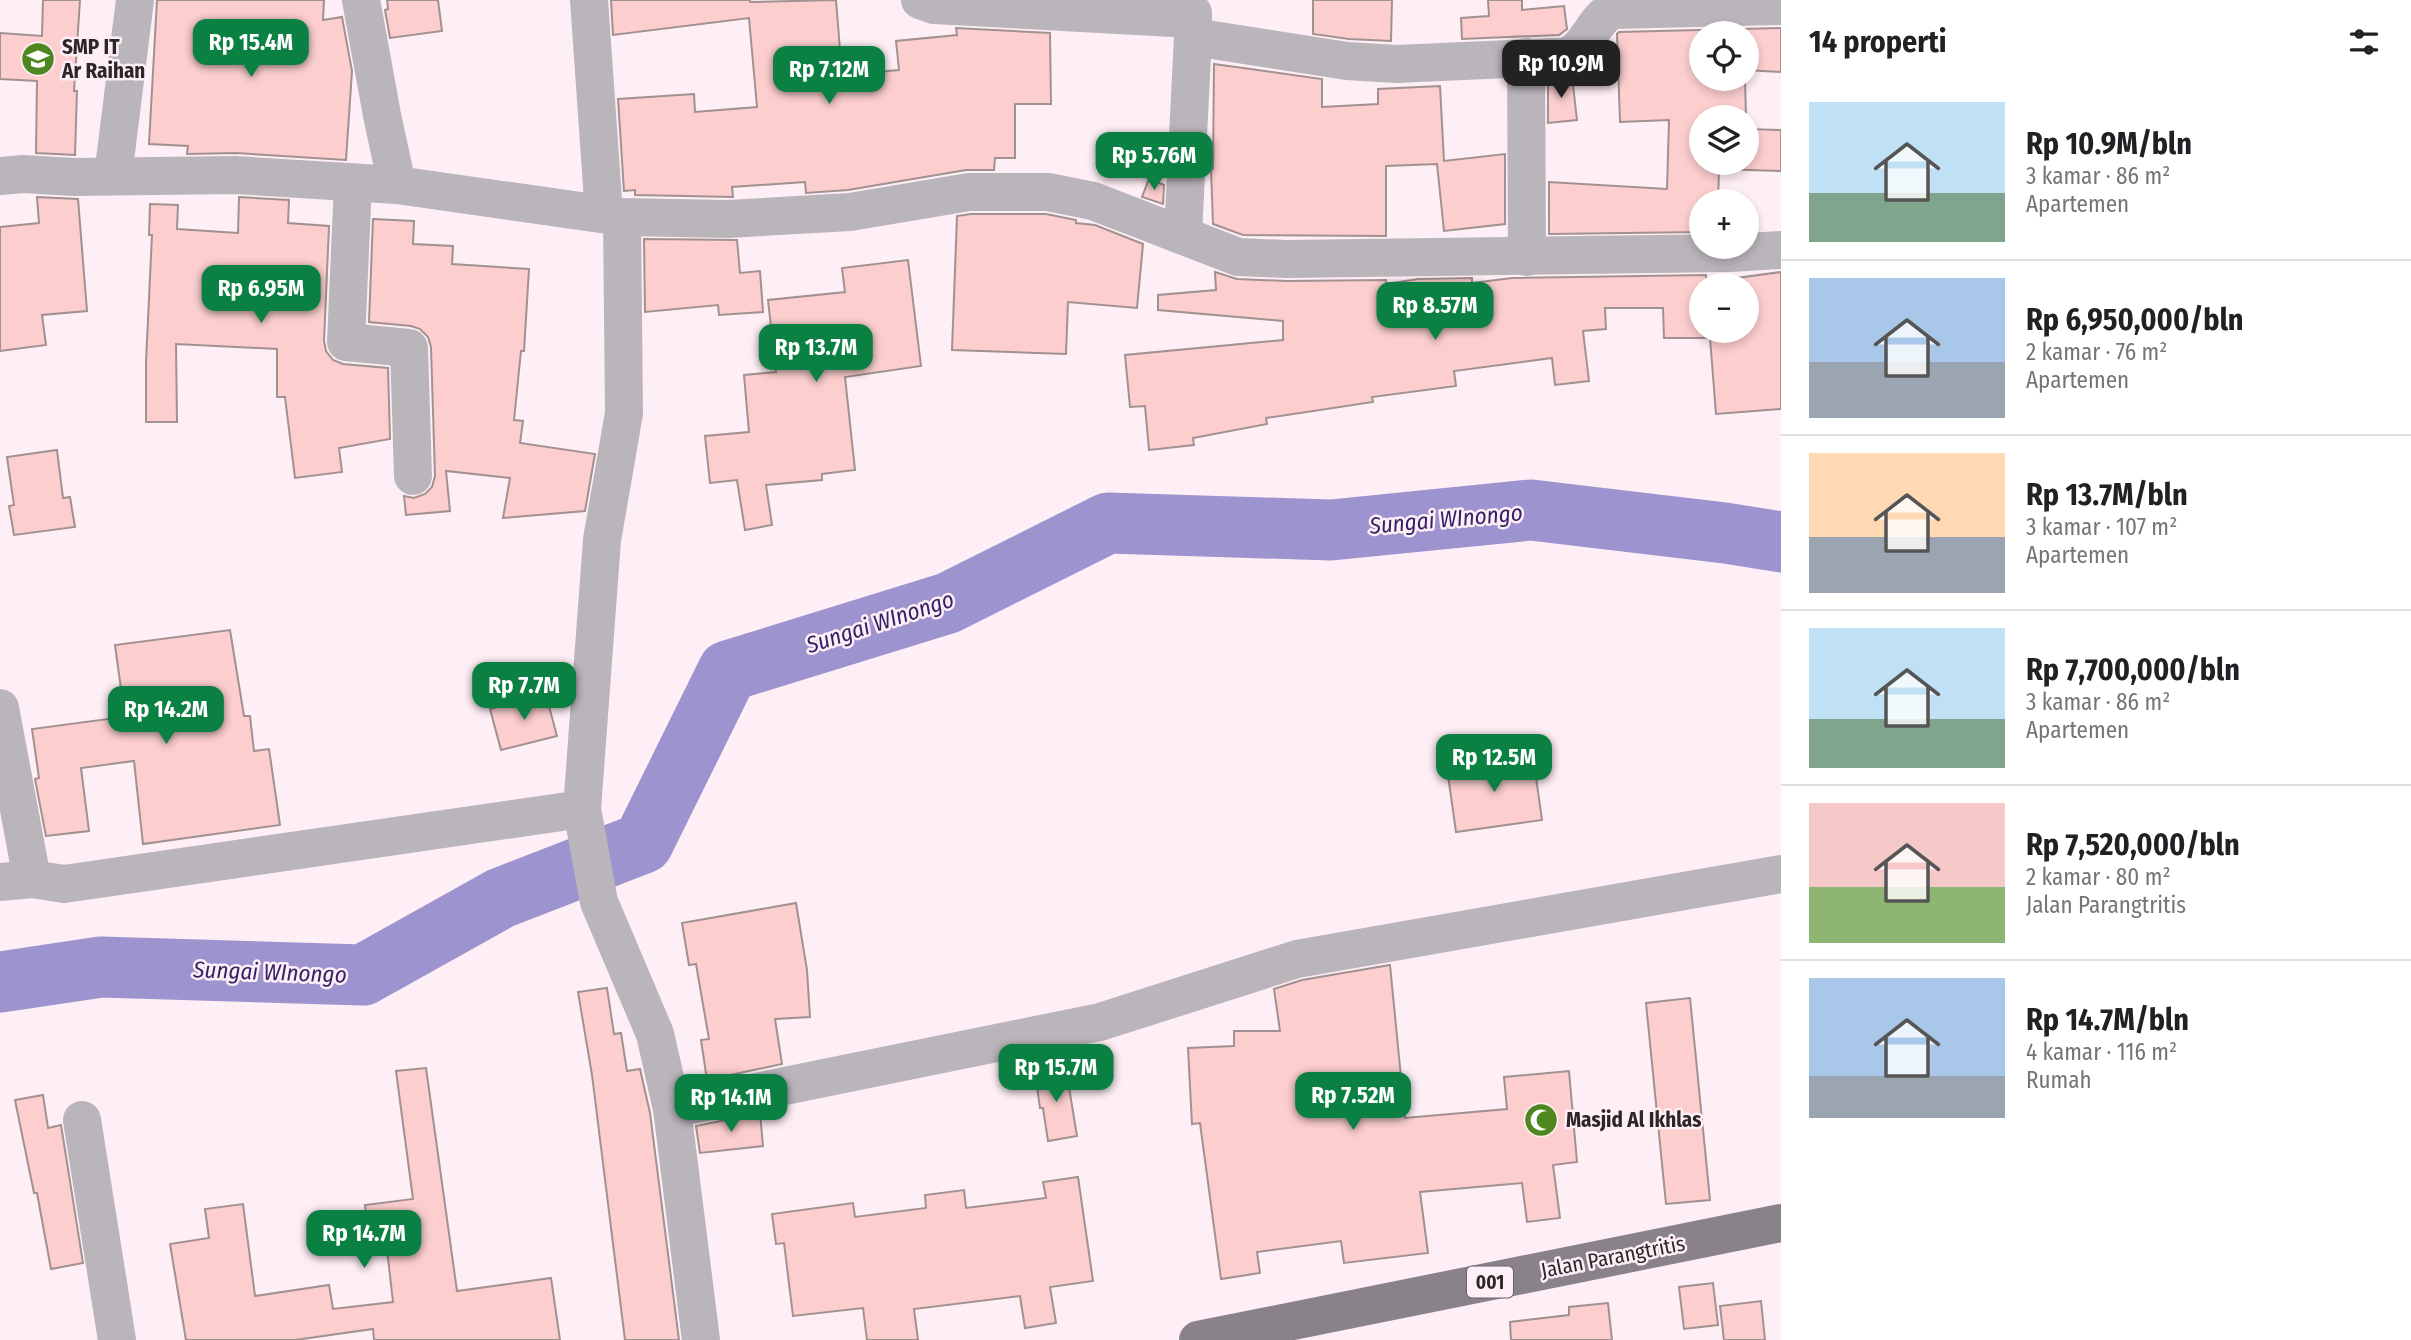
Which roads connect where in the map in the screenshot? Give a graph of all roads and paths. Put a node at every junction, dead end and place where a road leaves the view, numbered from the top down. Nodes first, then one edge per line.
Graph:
1 (135, 0) edge
2 (361, 0) edge
3 (589, 0) edge
4 (920, 0) edge
5 (1781, 6) edge
6 (1604, 7) edge
7 (1193, 19) edge
8 (1526, 57) junction
9 (0, 176) edge
10 (113, 176) junction
11 (353, 183) junction
12 (397, 185) junction
13 (613, 215) junction
14 (1183, 234) junction
15 (1781, 250) edge
16 (1527, 257) junction
17 (413, 476) dead end
18 (0, 708) edge
19 (583, 816) junction
20 (1781, 874) edge
21 (16, 880) edge
22 (672, 1109) junction
23 (82, 1120) dead end
24 (1781, 1223) edge
25 (117, 1340) edge
26 (701, 1340) edge
27 (1198, 1340) edge

1 - 10 street
2 - 12 street
3 - 13 street
4 - 7 street
5 - 6 street
6 - 8 street
7 - 8 street
7 - 14 street
8 - 16 street
9 - 10 street
10 - 11 street
11 - 12 street
11 - 17 street
12 - 13 street
13 - 14 street
13 - 19 street
14 - 16 street
15 - 16 street
18 - 21 street
19 - 21 street
19 - 22 street
20 - 22 street
22 - 26 street
23 - 25 street
24 - 27 main road, Jalan Parangtritis / 001

